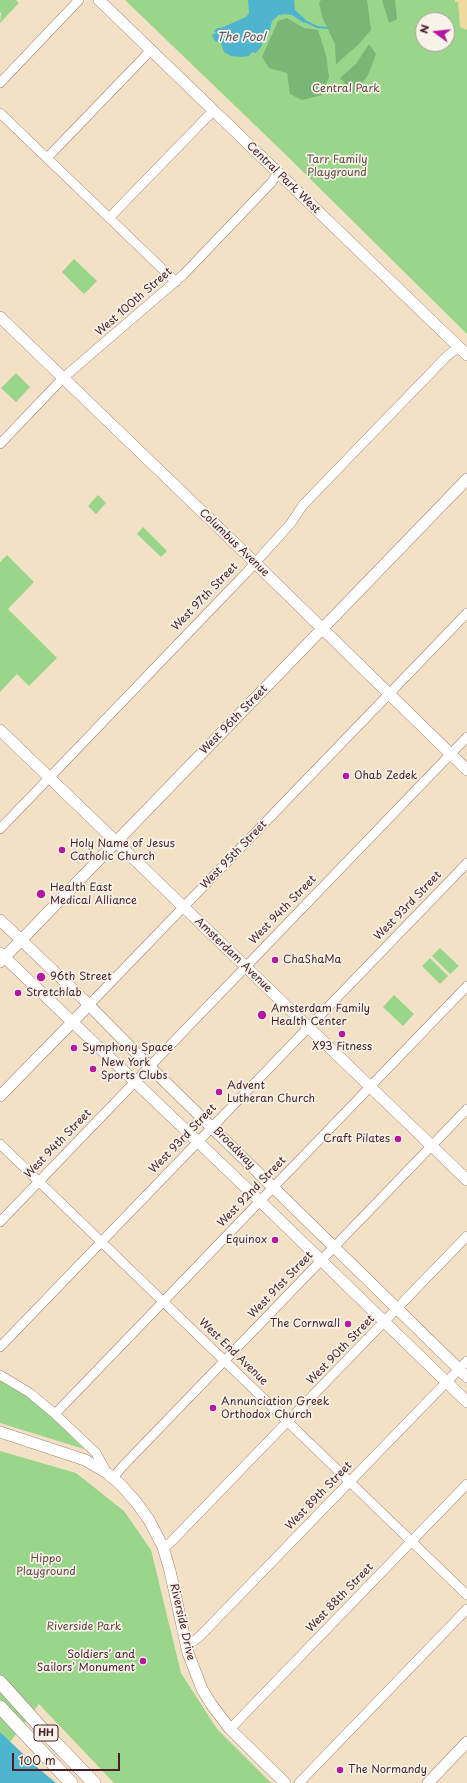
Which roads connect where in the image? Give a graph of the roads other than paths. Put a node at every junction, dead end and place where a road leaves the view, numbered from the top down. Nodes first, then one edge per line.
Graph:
1 (78, 0) edge
2 (99, 0) edge
3 (151, 50) junction
4 (0, 82) edge
5 (213, 111) junction
6 (0, 113) edge
7 (47, 158) junction
8 (278, 173) junction
9 (109, 218) junction
10 (176, 282) junction
11 (0, 317) edge
12 (464, 348) edge
13 (63, 378) junction
14 (0, 444) edge
15 (467, 479) edge
16 (254, 563) junction
17 (467, 613) edge
18 (321, 630) junction
19 (389, 694) junction
20 (0, 730) edge
21 (467, 737) edge
22 (450, 754) junction
23 (467, 770) edge
24 (50, 777) junction
25 (0, 829) edge
26 (116, 842) junction
27 (467, 863) edge
28 (183, 908) junction
29 (0, 920) edge
30 (22, 940) junction
31 (1, 957) edge
32 (245, 967) junction
33 (467, 986) edge
34 (89, 1005) junction
35 (72, 1023) junction
36 (308, 1027) junction
37 (150, 1066) junction
38 (135, 1081) junction
39 (370, 1087) junction
40 (0, 1096) edge
41 (467, 1109) edge
42 (212, 1127) junction
43 (197, 1142) junction
44 (0, 1144) edge
45 (432, 1146) junction
46 (467, 1180) edge
47 (39, 1181) junction
48 (273, 1187) junction
49 (260, 1201) junction
50 (0, 1222) edge
51 (467, 1236) edge
52 (101, 1241) junction
53 (334, 1247) junction
54 (321, 1261) junction
55 (163, 1302) junction
56 (397, 1309) junction
57 (384, 1322) junction
58 (0, 1346) edge
59 (224, 1360) junction
60 (467, 1361) edge
61 (463, 1373) edge
62 (0, 1375) edge
63 (446, 1382) junction
64 (467, 1402) edge
65 (55, 1414) junction
66 (288, 1422) junction
67 (0, 1432) edge
68 (110, 1475) junction
69 (349, 1481) junction
70 (467, 1484) edge
71 (411, 1541) junction
72 (163, 1547) junction
73 (467, 1595) edge
74 (467, 1609) edge
75 (186, 1643) junction
76 (0, 1682) edge
77 (0, 1707) edge
78 (230, 1729) junction
79 (467, 1742) edge
80 (71, 1783) edge
81 (94, 1783) edge
82 (285, 1783) edge
83 (298, 1783) edge
84 (428, 1783) edge

1 - 4 street
2 - 3 main road, Central Park West
3 - 5 main road, Central Park West
3 - 7 street
5 - 8 main road, Central Park West
5 - 9 street
6 - 7 street
7 - 9 street
8 - 10 street, West 100th Street
8 - 12 main road, Central Park West
9 - 10 street
10 - 13 street, West 100th Street
11 - 13 main road, Columbus Avenue
12 - 16 street, West 97th Street
13 - 14 street, West 100th Street
13 - 16 main road, Columbus Avenue
15 - 18 main road, West 96th Street
16 - 18 main road, Columbus Avenue
16 - 24 street, West 97th Street
17 - 19 street, West 95th Street
18 - 19 main road, Columbus Avenue
18 - 26 main road, West 96th Street
19 - 22 main road, Columbus Avenue
19 - 28 street, West 95th Street
20 - 24 main road, Amsterdam Avenue
21 - 22 street, West 94th Street
22 - 23 main road, Columbus Avenue
22 - 32 street, West 94th Street
24 - 25 street, West 97th Street
24 - 26 main road, Amsterdam Avenue
26 - 28 main road, Amsterdam Avenue
26 - 30 main road, West 96th Street
27 - 36 street, West 93rd Street
28 - 32 main road, Amsterdam Avenue
28 - 34 street, West 95th Street
29 - 30 main road, Broadway
30 - 31 main road, West 96th Street
30 - 34 main road, Broadway
31 - 35 main road, Broadway
32 - 36 main road, Amsterdam Avenue
32 - 37 street, West 94th Street
33 - 39 street, West 92nd Street
34 - 35 main road, West 95th Street
34 - 37 main road, Broadway
35 - 38 main road, Broadway
35 - 40 main road, West 95th Street
36 - 39 main road, Amsterdam Avenue
36 - 42 street, West 93rd Street
37 - 38 street, West 94th Street
37 - 42 main road, Broadway
38 - 43 main road, Broadway
38 - 47 street, West 94th Street
39 - 45 main road, Amsterdam Avenue
39 - 48 street, West 92nd Street
41 - 45 street, West 91st Street
42 - 43 street, West 93rd Street
42 - 48 main road, Broadway
43 - 49 main road, Broadway
43 - 52 street, West 93rd Street
44 - 47 street, West End Avenue
45 - 46 main road, Amsterdam Avenue
45 - 53 street, West 91st Street
47 - 50 street, West 94th Street
47 - 52 street, West End Avenue
48 - 49 street, West 92nd Street
48 - 53 main road, Broadway
49 - 54 main road, Broadway
49 - 55 street, West 92nd Street
51 - 56 street, West 90th Street
52 - 55 street, West End Avenue
52 - 58 street, West 93rd Street
53 - 54 street, West 91st Street
53 - 56 main road, Broadway
54 - 57 main road, Broadway
54 - 59 street, West 91st Street
55 - 59 street, West End Avenue
55 - 65 street, West 92nd Street
56 - 57 street, West 90th Street
56 - 61 main road, Broadway
57 - 63 main road, Broadway
57 - 66 street, West 90th Street
59 - 66 street, West End Avenue
59 - 68 street, West 91st Street
60 - 61 street, West 89th Street
61 - 63 street, West 89th Street
62 - 65 street, Riverside Drive
63 - 64 main road, Broadway
63 - 69 street, West 89th Street
65 - 68 street, Riverside Drive
66 - 69 street, West End Avenue
66 - 72 street, West 90th Street
67 - 68 main road, Riverside Drive
68 - 72 main road, Riverside Drive
69 - 71 street, West End Avenue
69 - 75 street, West 89th Street
70 - 71 street, West 88th Street
71 - 73 street, West End Avenue
71 - 78 street, West 88th Street
72 - 75 main road, Riverside Drive
74 - 83 street
75 - 78 main road, Riverside Drive
76 - 81 highway, HH
77 - 80 highway, HH
78 - 82 main road, Riverside Drive
79 - 84 main road

